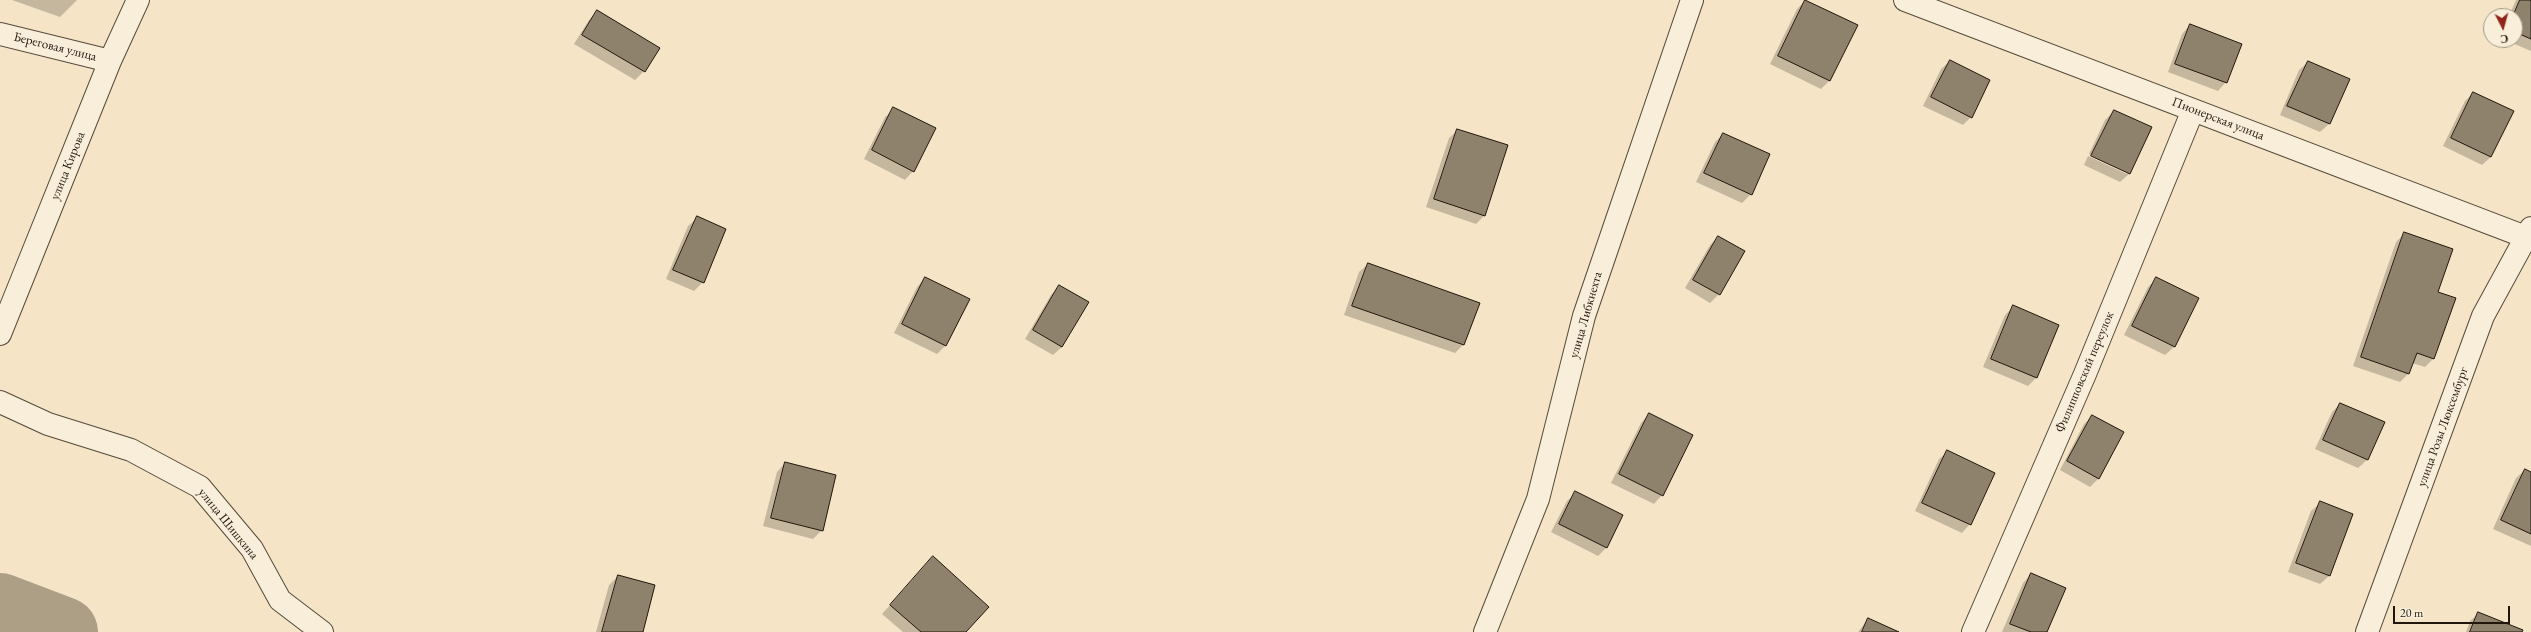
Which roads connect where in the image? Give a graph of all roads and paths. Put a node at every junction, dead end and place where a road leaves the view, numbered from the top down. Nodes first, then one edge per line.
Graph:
1 (138, 0) edge
2 (1692, 0) edge
3 (1905, 0) edge
4 (0, 34) edge
5 (110, 61) junction
6 (2193, 110) junction
7 (2530, 235) edge
8 (0, 334) edge
9 (0, 402) edge
10 (322, 632) edge
11 (1485, 632) edge
12 (1973, 632) edge
13 (2367, 632) edge

1 - 5 street, улица Кирова
2 - 11 street, улица Либкнехта
3 - 6 street, Пионерская улица
4 - 5 street, Береговая улица
5 - 8 street, улица Кирова
6 - 7 street, Пионерская улица
6 - 12 street, Филипповский переулок
7 - 13 street, улица Розы Люксембург
9 - 10 street, улица Шишкина

